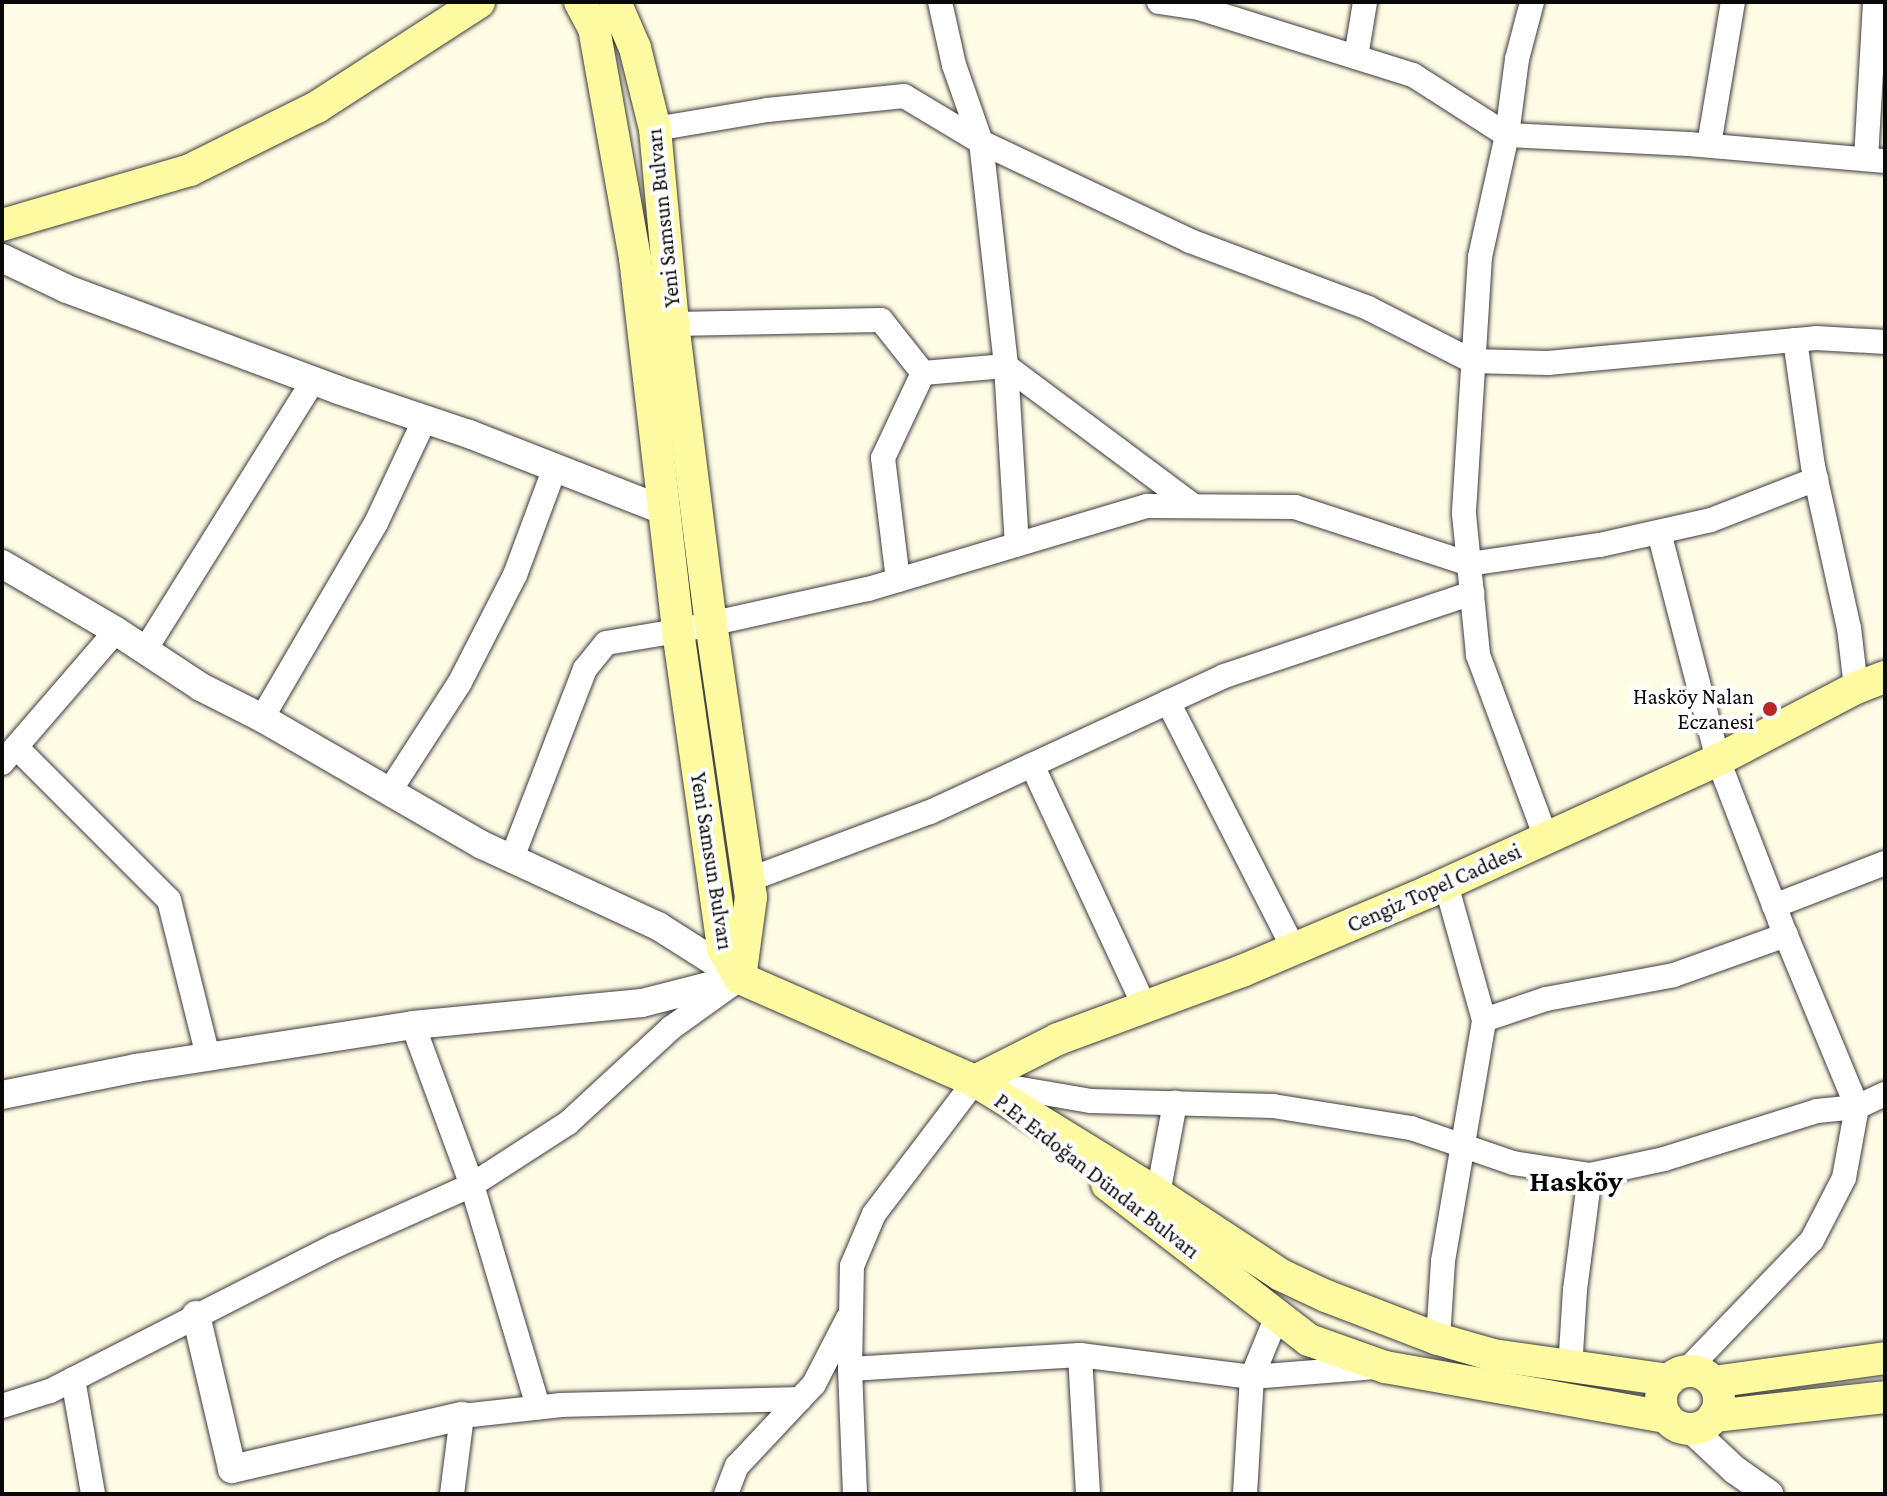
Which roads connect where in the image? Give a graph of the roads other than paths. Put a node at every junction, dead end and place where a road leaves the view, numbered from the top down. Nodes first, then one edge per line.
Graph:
1 (479, 2) edge
2 (580, 2) edge
3 (615, 2) edge
4 (940, 2) edge
5 (1159, 2) edge
6 (1365, 2) edge
7 (1532, 2) edge
8 (1733, 2) edge
9 (1875, 2) edge
10 (1356, 57) junction
11 (655, 129) junction
12 (1507, 135) junction
13 (981, 142) junction
14 (1709, 145) junction
15 (1876, 160) edge
16 (2, 225) edge
17 (2, 258) edge
18 (673, 324) junction
19 (1795, 340) junction
20 (1885, 342) edge
21 (1472, 361) junction
22 (1006, 366) junction
23 (923, 373) junction
24 (313, 381) junction
25 (425, 419) junction
26 (554, 470) junction
27 (1816, 479) junction
28 (1194, 506) junction
29 (665, 511) junction
30 (1659, 532) junction
31 (1017, 545) junction
32 (2, 564) edge
33 (1469, 564) junction
34 (898, 580) junction
35 (1472, 593) junction
36 (711, 623) junction
37 (116, 631) junction
38 (678, 631) junction
39 (145, 650) junction
40 (1870, 683) edge
41 (1168, 702) junction
42 (262, 718) junction
43 (9, 755) edge
44 (1718, 760) junction
45 (1032, 765) junction
46 (389, 792) junction
47 (1546, 838) junction
48 (512, 858) junction
49 (1885, 863) edge
50 (748, 880) junction
51 (1446, 884) junction
52 (1774, 906) junction
53 (1786, 935) junction
54 (1294, 949) junction
55 (740, 978) junction
56 (1145, 1007) junction
57 (1484, 1020) junction
58 (413, 1025) junction
59 (208, 1056) junction
60 (975, 1081) junction
61 (1885, 1094) edge
62 (2, 1095) edge
63 (1175, 1103) junction
64 (1857, 1107) junction
65 (1463, 1146) junction
66 (1590, 1175) junction
67 (472, 1185) junction
68 (1158, 1194) junction
69 (851, 1312) junction
70 (196, 1315) junction
71 (1277, 1316) junction
72 (1438, 1339) junction
73 (1080, 1355) junction
74 (1885, 1358) edge
75 (1385, 1367) junction
76 (850, 1369) junction
77 (1570, 1369) junction
78 (1252, 1377) junction
79 (1689, 1377) junction
80 (73, 1379) junction
81 (1885, 1397) edge
82 (800, 1399) junction
83 (2, 1406) edge
84 (538, 1407) junction
85 (462, 1416) junction
86 (1695, 1421) junction
87 (236, 1481) edge
88 (93, 1494) edge
89 (452, 1494) edge
90 (726, 1494) edge
91 (855, 1494) edge
92 (1088, 1494) edge
93 (1245, 1494) edge
94 (1769, 1494) edge

1 - 16 main road
2 - 29 main road, Yeni Samsun Bulvarı
3 - 11 main road, Yeni Samsun Bulvarı
4 - 13 street
5 - 10 street
6 - 10 street
7 - 12 street
8 - 14 street
9 - 15 street
10 - 12 street
11 - 13 street
11 - 18 main road, Yeni Samsun Bulvarı
12 - 14 street
12 - 21 street
13 - 21 street
13 - 22 street
14 - 15 street
17 - 24 street
18 - 23 street
18 - 36 main road, Yeni Samsun Bulvarı
19 - 20 street
19 - 21 street
19 - 27 street
21 - 33 street
22 - 23 street
22 - 28 street
22 - 31 street
23 - 34 street
24 - 25 street
24 - 39 street
25 - 26 street
25 - 42 street
26 - 29 street
26 - 46 street
27 - 30 street
27 - 40 street
28 - 31 street
28 - 33 street
29 - 38 main road, Yeni Samsun Bulvarı
30 - 33 street
30 - 44 street
31 - 34 street
32 - 37 street
33 - 35 street
34 - 36 street
35 - 41 street
35 - 47 street
36 - 38 street
36 - 50 main road, Yeni Samsun Bulvarı
37 - 39 street
37 - 43 street
38 - 48 street
38 - 55 main road, Yeni Samsun Bulvarı
39 - 42 street
40 - 44 main road, Cengiz Topel Caddesi
41 - 45 street
41 - 54 street
42 - 46 street
43 - 59 street
44 - 47 main road, Cengiz Topel Caddesi
44 - 52 street
45 - 50 street
45 - 56 street
46 - 48 street
47 - 51 main road, Cengiz Topel Caddesi
48 - 55 street
49 - 52 street
50 - 55 main road, Yeni Samsun Bulvarı
51 - 54 main road, Cengiz Topel Caddesi
51 - 57 street
52 - 53 street
53 - 57 street
53 - 64 street
54 - 56 main road, Cengiz Topel Caddesi
55 - 58 street
55 - 60 main road
55 - 67 street
56 - 60 main road, Cengiz Topel Caddesi
57 - 65 street
58 - 59 street
58 - 67 street
59 - 62 street
60 - 63 street
60 - 68 main road, P.Er Erdoğan Dündar Bulvarı
60 - 69 street
60 - 71 main road, P.Er Erdoğan Dündar Bulvarı
61 - 64 street
63 - 65 street
63 - 68 street
64 - 66 street
64 - 79 street
65 - 66 street
65 - 72 street
66 - 77 street
67 - 70 street
67 - 84 street
68 - 72 main road, P.Er Erdoğan Dündar Bulvarı
69 - 76 street
69 - 82 street
70 - 80 street
70 - 87 street
71 - 75 main road, P.Er Erdoğan Dündar Bulvarı
71 - 78 street
72 - 77 main road, P.Er Erdoğan Dündar Bulvarı
73 - 76 street
73 - 78 street
73 - 92 street
74 - 79 main road, P.Er Erdoğan Dündar Bulvarı
75 - 78 street
75 - 86 main road, P.Er Erdoğan Dündar Bulvarı
76 - 91 street
77 - 79 main road, P.Er Erdoğan Dündar Bulvarı
78 - 93 street
79 - 86 main road
79 - 86 main road
80 - 83 street
80 - 88 street
81 - 86 main road, P.Er Erdoğan Dündar Bulvarı
82 - 84 street
82 - 90 street
84 - 85 street
85 - 87 street
85 - 89 street
86 - 94 street

